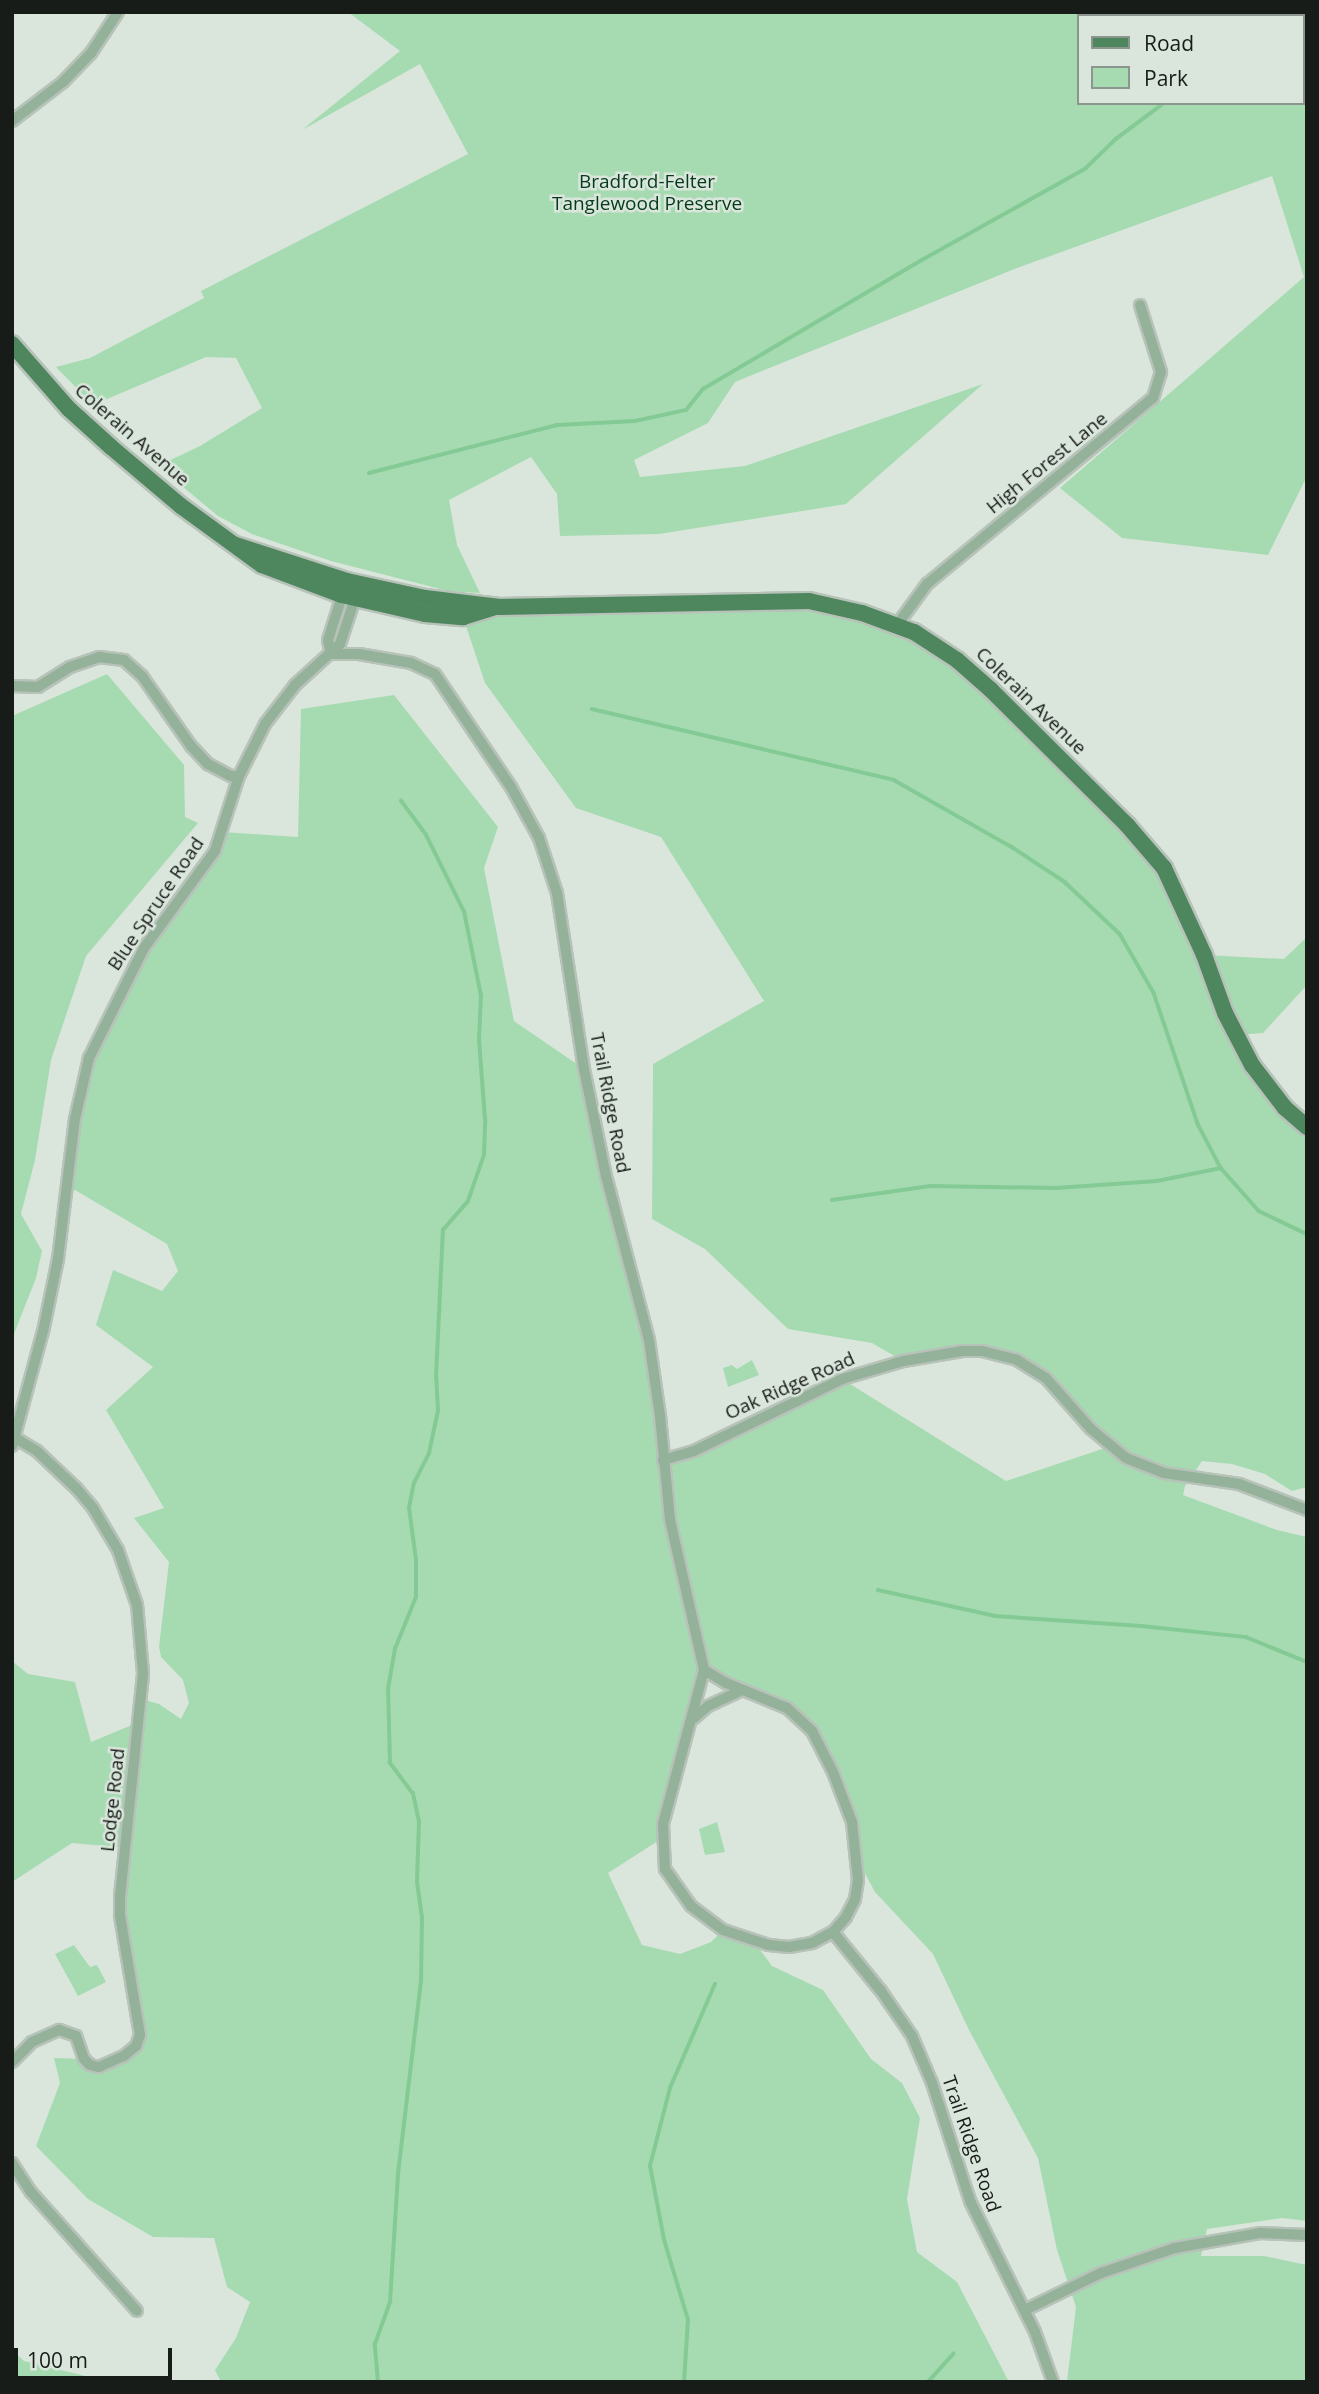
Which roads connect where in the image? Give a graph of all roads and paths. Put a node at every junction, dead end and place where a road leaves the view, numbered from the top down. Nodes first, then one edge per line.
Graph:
1 (118, 12) edge
2 (12, 121) edge
3 (1140, 305) dead end
4 (12, 344) edge
5 (351, 590) junction
6 (897, 625) junction
7 (346, 628) junction
8 (331, 654) junction
9 (359, 654) junction
10 (12, 686) edge
11 (239, 776) junction
12 (1307, 1126) edge
13 (14, 1442) edge
14 (663, 1460) junction
15 (1307, 1510) edge
16 (704, 1670) junction
17 (742, 1690) junction
18 (694, 1718) junction
19 (833, 1932) junction
20 (12, 2062) edge
21 (12, 2162) edge
22 (1307, 2235) edge
23 (1025, 2310) junction
24 (137, 2311) dead end
25 (1053, 2382) edge

1 - 2 street
3 - 6 street, High Forest Lane
4 - 5 main road, Colerain Avenue
5 - 6 main road, Colerain Avenue
5 - 7 street, Blue Spruce Road
5 - 8 street
6 - 12 main road, Colerain Avenue
7 - 8 street, Blue Spruce Road
7 - 9 street
8 - 9 street, Trail Ridge Road
8 - 11 street, Blue Spruce Road
9 - 14 street, Trail Ridge Road
10 - 11 street
11 - 13 street, Blue Spruce Road
13 - 20 street, Lodge Road
14 - 15 street, Oak Ridge Road
14 - 16 street, Trail Ridge Road
16 - 17 street
16 - 18 street, Trail Ridge Road
17 - 18 street
17 - 19 street
18 - 19 street, Trail Ridge Road
19 - 23 street, Trail Ridge Road
21 - 24 street
22 - 23 street
23 - 25 street, Trail Ridge Road

